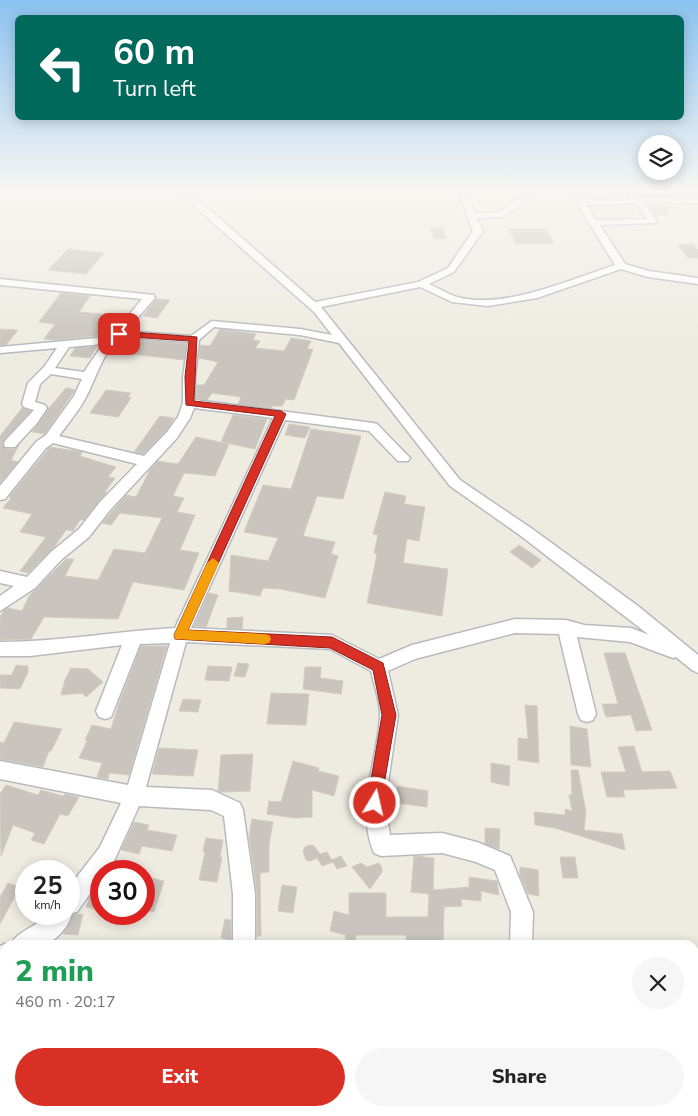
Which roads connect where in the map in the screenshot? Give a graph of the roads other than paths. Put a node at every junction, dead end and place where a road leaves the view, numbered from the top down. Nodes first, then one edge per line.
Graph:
1 (239, 241) edge
2 (471, 241) edge
3 (605, 241) edge
4 (621, 266) junction
5 (698, 281) edge
6 (0, 282) edge
7 (421, 284) junction
8 (313, 306) junction
9 (115, 337) junction
10 (194, 339) junction
11 (343, 341) junction
12 (66, 344) junction
13 (0, 350) edge
14 (48, 370) junction
15 (88, 376) junction
16 (189, 403) junction
17 (281, 414) junction
18 (46, 441) junction
19 (5, 445) edge
20 (403, 458) dead end
21 (148, 462) junction
22 (0, 495) edge
23 (0, 577) edge
24 (30, 584) junction
25 (0, 604) edge
26 (566, 627) junction
27 (180, 635) junction
28 (134, 637) junction
29 (0, 648) edge
30 (684, 655) junction
31 (698, 666) edge
32 (379, 667) junction
33 (106, 711) dead end
34 (587, 714) dead end
35 (0, 771) edge
36 (134, 796) junction
37 (80, 890) edge
38 (51, 929) edge
39 (31, 940) edge
40 (244, 940) edge
41 (521, 940) edge

1 - 8 street
2 - 7 street
3 - 4 street
4 - 5 street
4 - 7 street
6 - 9 street
7 - 8 street
8 - 11 street
9 - 10 street
9 - 12 street
9 - 15 street
10 - 11 street
10 - 16 street
11 - 30 street
12 - 13 street
12 - 14 street
14 - 15 street
14 - 19 street
15 - 18 street
16 - 17 street
16 - 21 street
17 - 20 street
17 - 27 street
18 - 19 street
18 - 21 street
18 - 22 street
21 - 24 street
23 - 24 street
24 - 25 street
26 - 30 street
26 - 32 street
26 - 34 street
27 - 28 street
27 - 32 street
27 - 36 street
28 - 29 street
28 - 33 street
30 - 31 street
32 - 41 street
35 - 36 street
36 - 37 street
36 - 40 street
38 - 39 street

